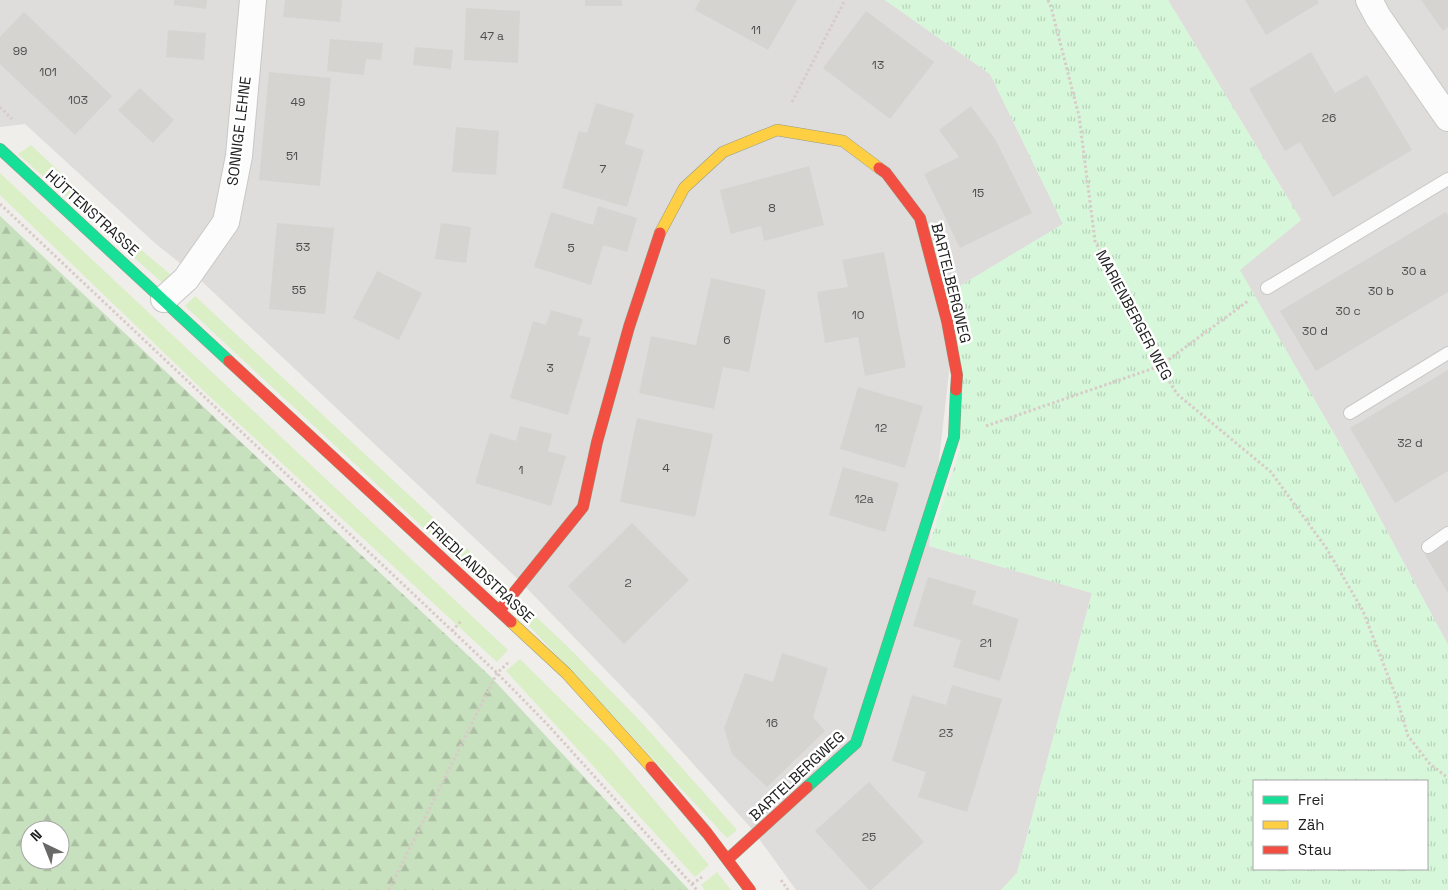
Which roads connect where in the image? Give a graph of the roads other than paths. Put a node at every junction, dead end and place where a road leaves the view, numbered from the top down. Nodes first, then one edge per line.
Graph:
1 (253, 0) edge
2 (1369, 0) edge
3 (1448, 118) edge
4 (0, 149) edge
5 (1448, 180) edge
6 (1267, 288) road end
7 (164, 299) junction
8 (1448, 352) edge
9 (1350, 413) dead end
10 (1448, 533) edge
11 (1428, 547) dead end
12 (500, 610) junction
13 (728, 859) junction
14 (750, 890) edge

1 - 7 street, SONNIGE LEHNE
2 - 3 street
4 - 7 street, HÜTTENSTRASSE
5 - 6 lane
7 - 12 street, FRIEDLANDSTRASSE
8 - 9 lane
10 - 11 lane
12 - 13 street, FRIEDLANDSTRASSE
12 - 13 street, BARTELBERGWEG
13 - 14 street, FRIEDLANDSTRASSE

